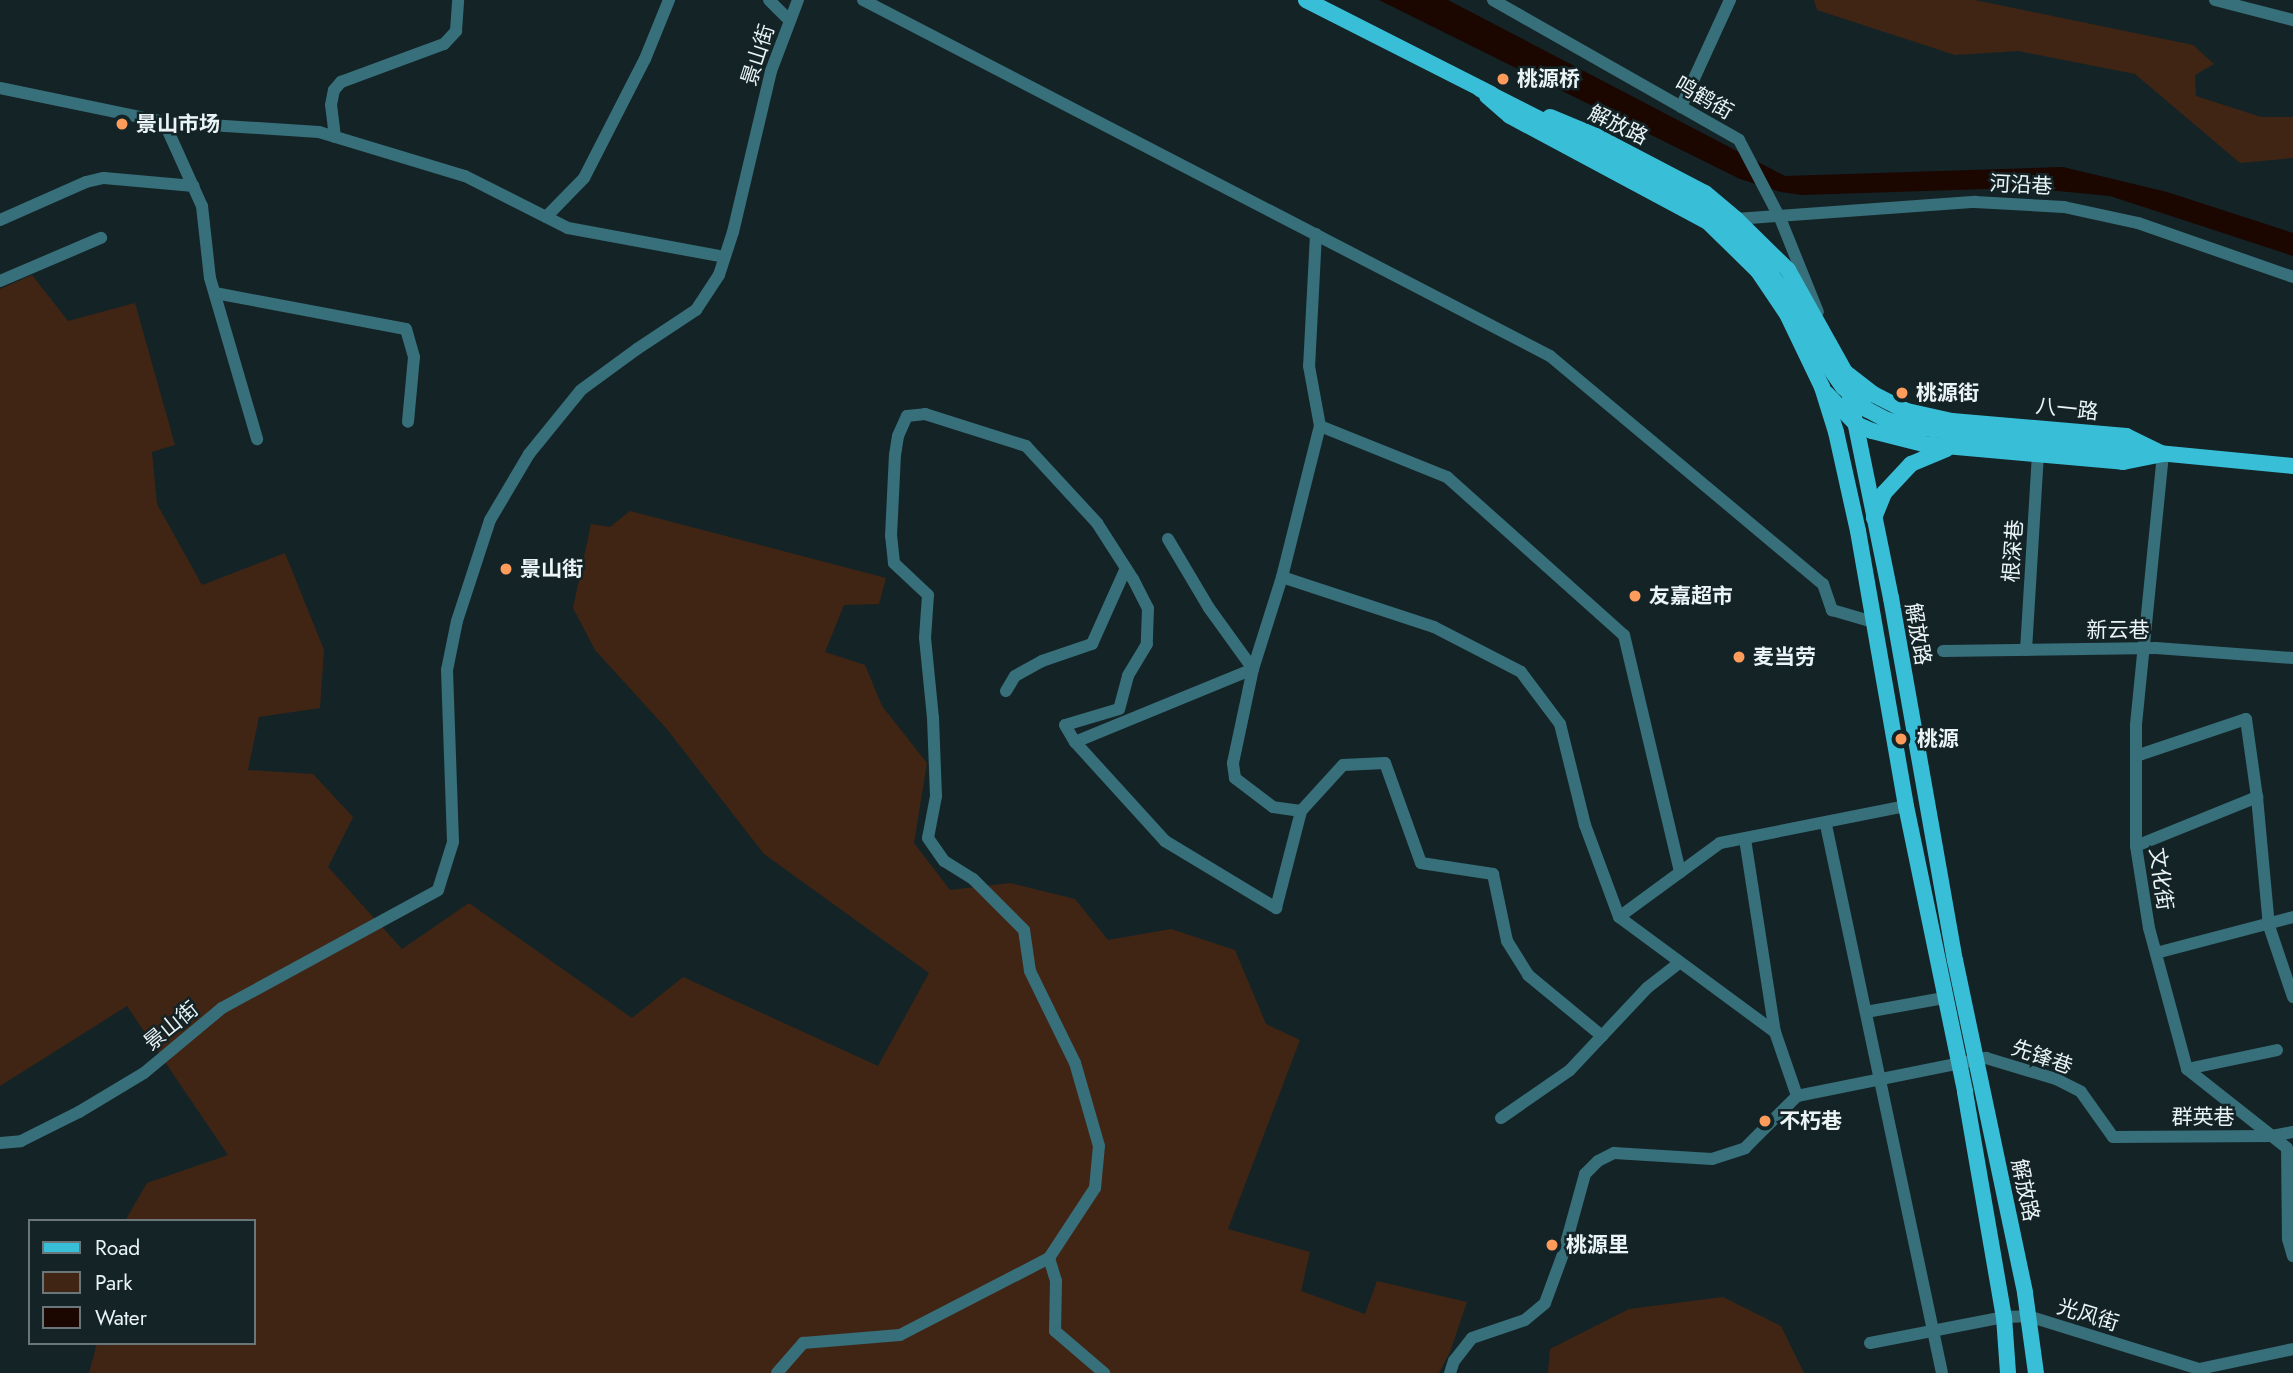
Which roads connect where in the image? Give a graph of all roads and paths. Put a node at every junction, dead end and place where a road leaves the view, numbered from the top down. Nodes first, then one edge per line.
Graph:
1 (458, 0) edge
2 (669, 0) edge
3 (769, 0) edge
4 (798, 0) edge
5 (863, 0) edge
6 (1307, 0) edge
7 (1493, 0) edge
8 (1730, 0) edge
9 (2215, 0) edge
10 (789, 20) junction
11 (2293, 20) edge
12 (0, 88) edge
13 (1480, 89) junction
14 (1681, 107) junction
15 (164, 122) junction
16 (335, 137) junction
17 (194, 186) junction
18 (546, 217) junction
19 (1780, 218) junction
20 (0, 219) edge
21 (1736, 219) junction
22 (1316, 234) junction
23 (101, 238) dead end
24 (724, 257) junction
25 (2293, 277) edge
26 (0, 281) edge
27 (215, 293) junction
28 (1830, 342) junction
29 (1845, 372) junction
30 (1822, 387) junction
31 (1952, 421) junction
32 (408, 422) dead end
33 (1856, 424) junction
34 (1320, 426) junction
35 (257, 439) dead end
36 (1956, 447) junction
37 (2163, 454) junction
38 (2038, 455) junction
39 (2293, 466) edge
40 (1846, 475) junction
41 (1874, 518) junction
42 (1168, 539) dead end
43 (1126, 568) junction
44 (1282, 577) junction
45 (1873, 622) junction
46 (2143, 648) junction
47 (2026, 650) junction
48 (1943, 651) dead end
49 (2293, 658) edge
50 (1253, 669) junction
51 (1006, 691) dead end
52 (1075, 742) junction
53 (2136, 756) junction
54 (2257, 797) junction
55 (1906, 806) junction
56 (1301, 811) junction
57 (1826, 825) junction
58 (1745, 839) junction
59 (2136, 846) junction
60 (1680, 872) junction
61 (1619, 916) junction
62 (2293, 917) edge
63 (2269, 926) junction
64 (2156, 953) junction
65 (1679, 963) junction
66 (2293, 997) edge
67 (1944, 998) junction
68 (1866, 1012) junction
69 (1775, 1032) junction
70 (1602, 1036) junction
71 (2277, 1050) dead end
72 (1976, 1059) junction
73 (1959, 1064) junction
74 (2187, 1069) junction
75 (1881, 1082) junction
76 (1797, 1097) junction
77 (1501, 1118) dead end
78 (2293, 1132) edge
79 (2272, 1136) junction
80 (2113, 1137) joint
81 (0, 1143) edge
82 (2293, 1256) edge
83 (1049, 1258) junction
84 (2028, 1316) junction
85 (2004, 1317) junction
86 (1933, 1331) junction
87 (1870, 1343) dead end
88 (2293, 1349) edge
89 (2198, 1371) edge
90 (777, 1373) edge
91 (1104, 1373) edge
92 (1450, 1373) edge
93 (1942, 1373) edge
94 (2008, 1373) edge
95 (2036, 1373) edge

1 - 16 street
2 - 18 street
3 - 10 street
4 - 10 street, 景山街
5 - 22 street
6 - 13 main road, 解放路
7 - 14 street, 鸣鹤街
8 - 14 street
9 - 11 street
10 - 24 street, 景山街
12 - 15 street
13 - 21 main road, 解放路
13 - 30 main road, 解放路
13 - 37 main road, bridge
14 - 19 street, 鸣鹤街
15 - 16 street
15 - 17 street
16 - 18 street
17 - 20 street
17 - 27 street
18 - 24 street
19 - 21 street, 河沿巷
19 - 25 street, 河沿巷
19 - 28 street, 鸣鹤街
21 - 28 main road, 解放路
22 - 34 street
22 - 45 street
23 - 26 street
24 - 81 street, 景山街
27 - 32 street
27 - 35 street
28 - 29 main road, 解放路
29 - 31 main road, 八一路
29 - 33 main road, 解放路
30 - 33 main road
30 - 40 main road, 解放路
31 - 33 main road
31 - 37 main road, 八一路
33 - 36 main road
33 - 40 main road
33 - 41 main road, 解放路
34 - 44 street
34 - 60 street
36 - 38 main road
36 - 41 main road
37 - 38 main road
37 - 39 main road, 八一路
37 - 46 street, 文化街
38 - 47 street, 根深巷
40 - 45 main road, 解放路
41 - 72 main road, 解放路
42 - 50 street
43 - 51 street
43 - 52 street
43 - 83 street
44 - 50 street
44 - 61 street
45 - 55 main road, 解放路
46 - 47 street, 新云巷
46 - 49 street, 新云巷
46 - 53 street, 文化街
47 - 48 street, 新云巷
50 - 52 street
50 - 56 street
52 - 56 street
53 - 54 street
53 - 59 street, 文化街
54 - 59 street
54 - 63 street
55 - 57 street
55 - 67 main road, 解放路
56 - 70 street
57 - 58 street
57 - 68 street
58 - 60 street
58 - 69 street
59 - 64 street, 文化街
60 - 61 street
61 - 65 street
62 - 63 street
63 - 64 street
63 - 66 street
64 - 74 street, 文化街
65 - 69 street
65 - 70 street
67 - 68 street
67 - 73 main road, 解放路
68 - 75 street
69 - 76 street
70 - 77 street
71 - 74 street
72 - 73 street
72 - 80 street, 先锋巷
72 - 84 main road, 解放路
73 - 75 street
73 - 85 main road, 解放路
74 - 79 street
75 - 76 street
75 - 86 street
76 - 92 street
78 - 79 street, 群英巷
79 - 80 street, 群英巷
79 - 82 street
83 - 90 street
83 - 91 street
84 - 85 street, 光风街
84 - 89 street, 光风街
84 - 95 main road, 解放路
85 - 86 street, 光风街
85 - 94 main road, 解放路
86 - 87 street, 光风街
86 - 93 street
88 - 89 street, 光风街

